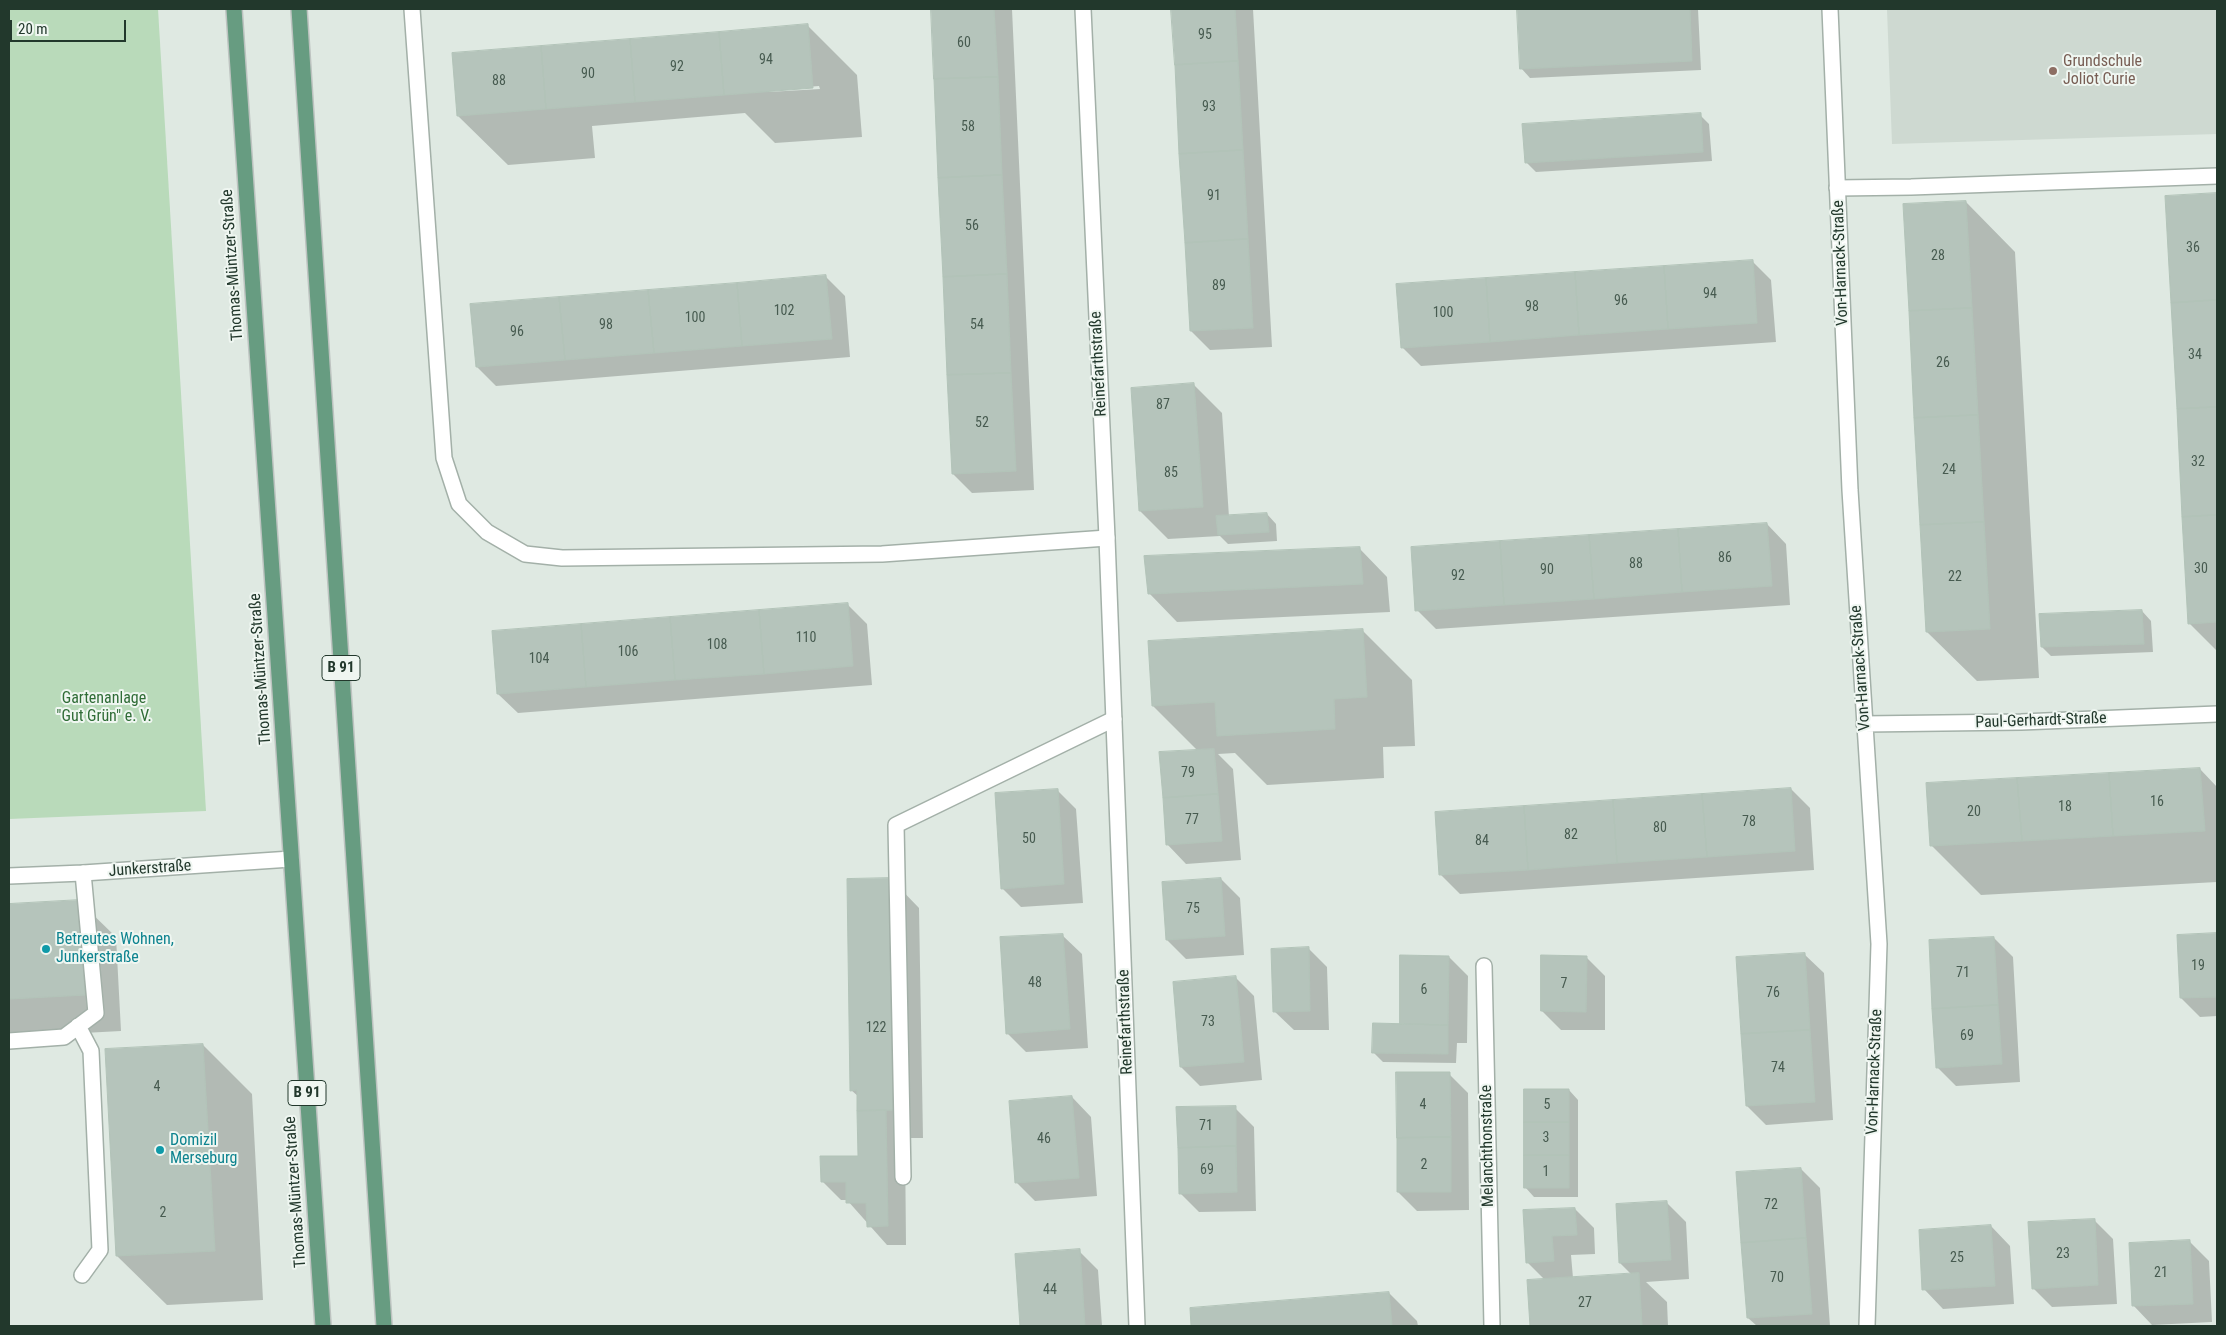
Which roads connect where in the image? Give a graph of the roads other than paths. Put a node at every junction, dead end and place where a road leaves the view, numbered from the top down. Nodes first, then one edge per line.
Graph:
1 (234, 9) edge
2 (299, 9) edge
3 (412, 9) edge
4 (1083, 9) edge
5 (1830, 9) edge
6 (2217, 176) edge
7 (1837, 188) junction
8 (1107, 538) junction
9 (2217, 714) edge
10 (1114, 719) junction
11 (1864, 724) junction
12 (291, 859) junction
13 (84, 873) junction
14 (9, 876) edge
15 (1484, 966) dead end
16 (78, 1026) junction
17 (9, 1041) edge
18 (903, 1177) dead end
19 (82, 1275) dead end
20 (322, 1326) edge
21 (384, 1326) edge
22 (1137, 1326) edge
23 (1492, 1326) edge
24 (1867, 1326) edge

1 - 12 main road, Thomas-Müntzer-Straße / B 91
2 - 21 main road, B 91
3 - 8 street
4 - 8 street, Reinefarthstraße
5 - 7 street, Von-Harnack-Straße
6 - 7 street
7 - 11 street, Von-Harnack-Straße
8 - 10 street, Reinefarthstraße
9 - 11 street, Paul-Gerhardt-Straße
10 - 18 street
10 - 22 street, Reinefarthstraße
11 - 24 street, Von-Harnack-Straße
12 - 13 street, Junkerstraße
12 - 20 main road, Thomas-Müntzer-Straße / B 91
13 - 14 street, Junkerstraße
13 - 16 street
15 - 23 street, Melanchthonstraße
16 - 17 street
16 - 19 street

